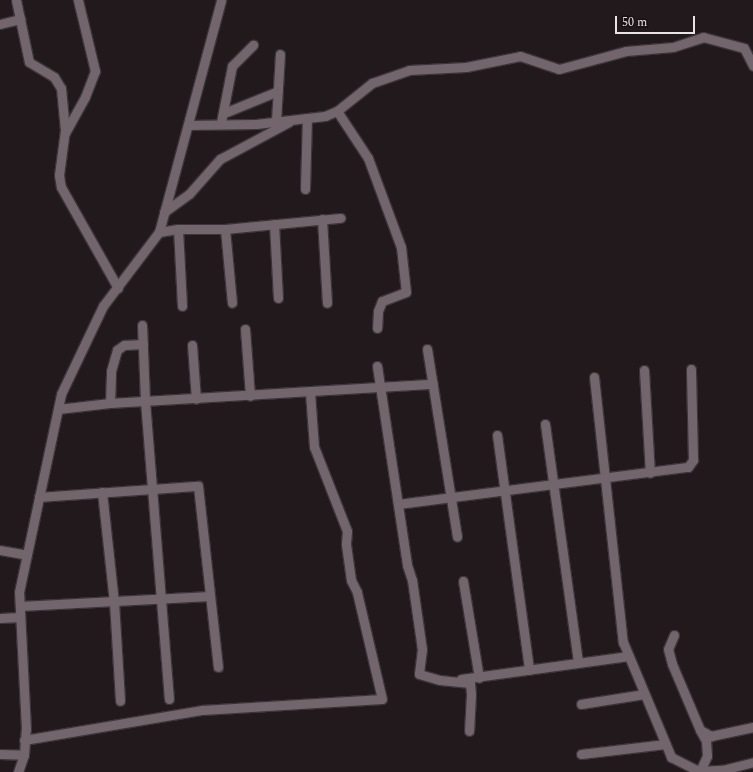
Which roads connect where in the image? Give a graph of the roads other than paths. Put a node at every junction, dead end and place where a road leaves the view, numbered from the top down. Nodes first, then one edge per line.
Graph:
1 (16, 0) edge
2 (78, 0) edge
3 (221, 0) edge
4 (20, 19) junction
5 (0, 24) edge
6 (252, 45) dead end
7 (280, 54) dead end
8 (753, 66) edge
9 (278, 91) junction
10 (337, 110) junction
11 (224, 113) junction
12 (307, 118) junction
13 (294, 119) junction
14 (276, 121) junction
15 (221, 122) junction
16 (188, 124) junction
17 (65, 133) junction
18 (305, 189) dead end
19 (164, 212) junction
20 (340, 218) dead end
21 (322, 219) junction
22 (274, 224) junction
23 (178, 229) junction
24 (226, 229) junction
25 (159, 232) junction
26 (118, 288) junction
27 (278, 298) dead end
28 (232, 303) dead end
29 (327, 303) dead end
30 (182, 306) dead end
31 (142, 325) dead end
32 (377, 328) dead end
33 (245, 329) dead end
34 (143, 344) junction
35 (192, 345) dead end
36 (427, 349) dead end
37 (377, 366) dead end
38 (691, 369) dead end
39 (644, 370) dead end
40 (594, 377) dead end
41 (432, 384) junction
42 (380, 389) junction
43 (310, 393) junction
44 (250, 396) junction
45 (196, 399) junction
46 (145, 401) junction
47 (110, 403) junction
48 (58, 409) junction
49 (545, 424) dead end
50 (497, 435) dead end
51 (650, 473) junction
52 (604, 477) junction
53 (553, 483) junction
54 (504, 488) junction
55 (153, 490) junction
56 (102, 492) junction
57 (39, 497) junction
58 (451, 497) junction
59 (398, 504) junction
60 (457, 537) dead end
61 (0, 550) edge
62 (27, 555) junction
63 (463, 581) dead end
64 (210, 596) junction
65 (161, 598) junction
66 (114, 602) junction
67 (20, 606) junction
68 (20, 617) junction
69 (0, 618) edge
70 (674, 635) dead end
71 (628, 656) junction
72 (578, 663) junction
73 (218, 666) dead end
74 (529, 670) junction
75 (479, 678) junction
76 (440, 680) junction
77 (644, 694) junction
78 (169, 699) dead end
79 (120, 701) dead end
80 (581, 704) dead end
81 (753, 727) edge
82 (700, 730) junction
83 (469, 731) dead end
84 (24, 740) junction
85 (665, 744) junction
86 (0, 754) edge
87 (581, 754) dead end
88 (24, 755) junction
89 (753, 762) edge
90 (18, 772) edge
91 (700, 772) edge

1 - 4 street
2 - 17 street
3 - 16 street
4 - 5 street
4 - 17 street
6 - 11 street
7 - 9 street
8 - 10 street
9 - 11 street
9 - 14 street
10 - 12 street
10 - 32 street
11 - 15 street
12 - 13 street
12 - 18 street
13 - 14 street
13 - 19 street
14 - 15 street
15 - 16 street
16 - 19 street
17 - 26 street
19 - 25 street
20 - 21 street
21 - 22 street
21 - 29 street
22 - 24 street
22 - 27 street
23 - 24 street
23 - 25 street
23 - 30 street
24 - 28 street
25 - 26 street
26 - 48 street
31 - 34 street
33 - 44 street
34 - 46 street
34 - 47 street
35 - 45 street
36 - 41 street
37 - 42 street
38 - 51 street
39 - 51 street
40 - 52 street
41 - 42 street
41 - 58 street
42 - 43 street
42 - 59 street
43 - 44 street
43 - 84 street
44 - 45 street
45 - 46 street
46 - 47 street
46 - 55 street
47 - 48 street
48 - 57 street
49 - 53 street
50 - 54 street
51 - 52 street
52 - 53 street
52 - 71 street
53 - 54 street
53 - 72 street
54 - 58 street
54 - 74 street
55 - 56 street
55 - 64 street
55 - 65 street
56 - 57 street
56 - 66 street
57 - 62 street
58 - 59 street
58 - 60 street
59 - 76 street
61 - 62 street
62 - 67 street
63 - 75 street
64 - 65 street
64 - 73 street
65 - 66 street
65 - 78 street
66 - 67 street
66 - 79 street
67 - 68 street
68 - 69 street
68 - 84 street
70 - 82 street
71 - 72 street
71 - 77 street
72 - 74 street
74 - 75 street
75 - 76 street
76 - 83 street
77 - 80 street
77 - 85 street
81 - 82 street
82 - 91 street
84 - 88 street
85 - 87 street
85 - 91 street
86 - 88 street
88 - 90 street
89 - 91 street

